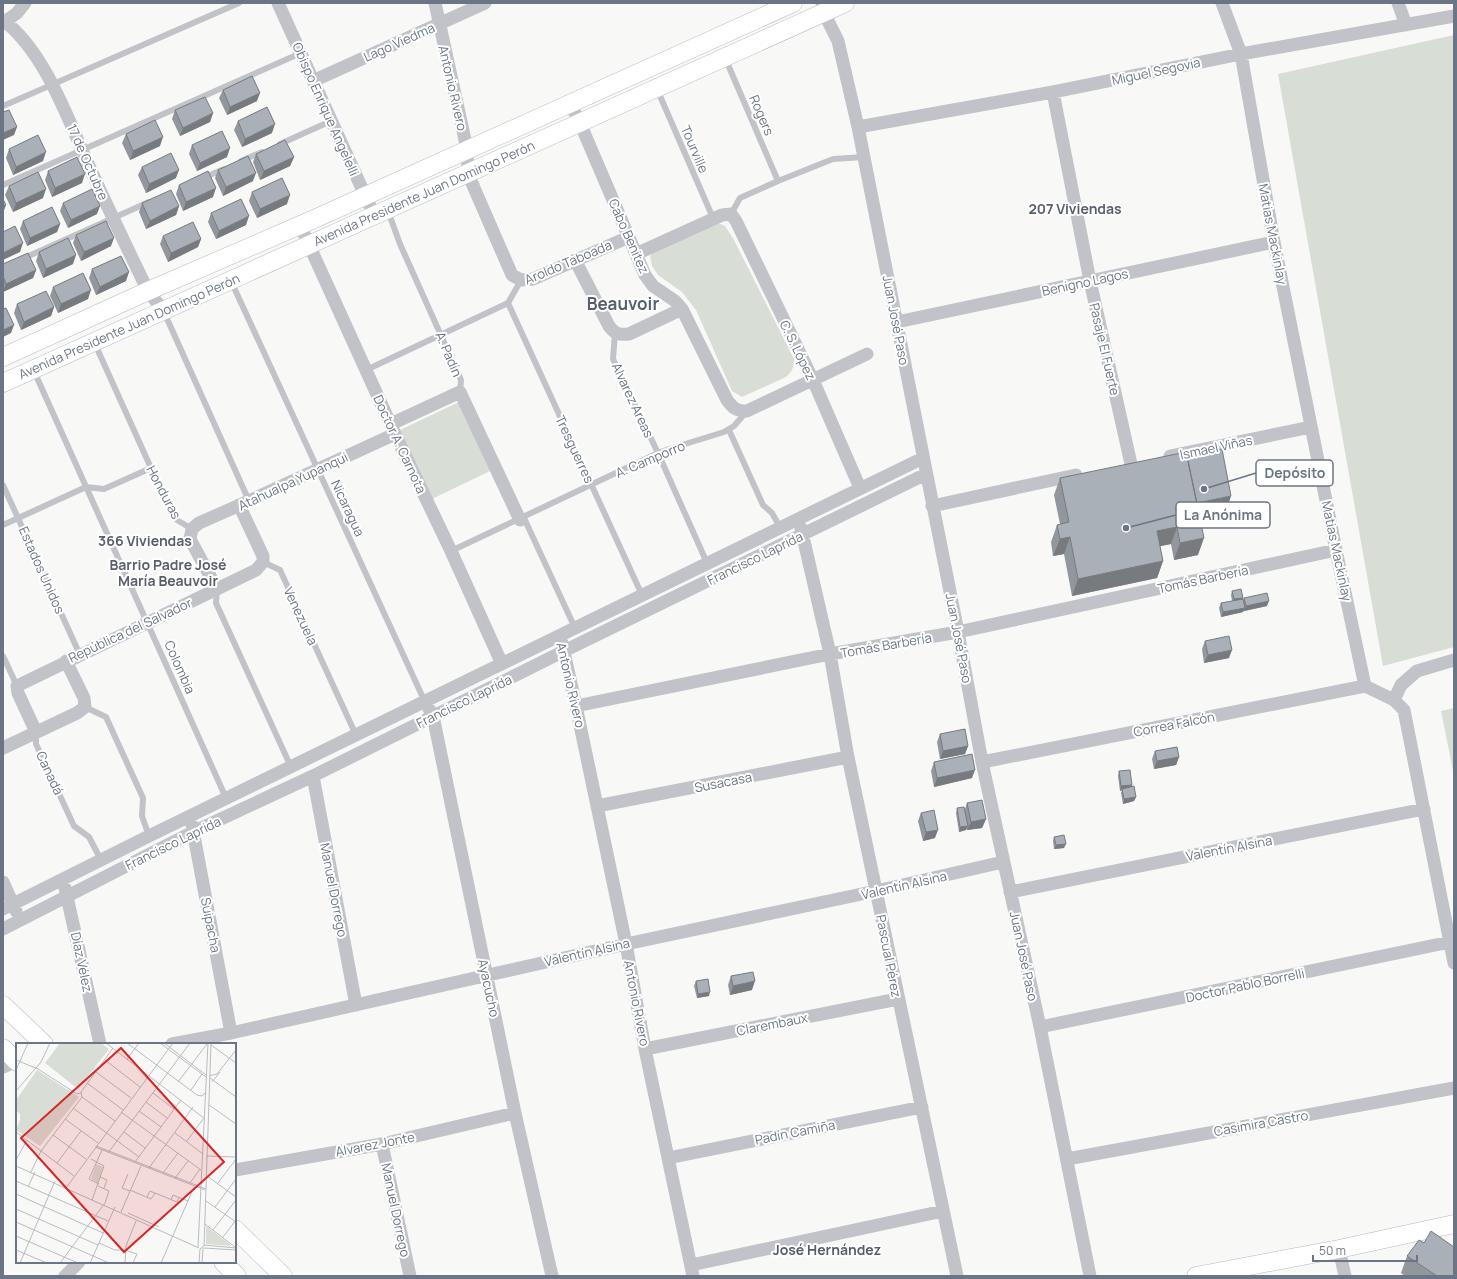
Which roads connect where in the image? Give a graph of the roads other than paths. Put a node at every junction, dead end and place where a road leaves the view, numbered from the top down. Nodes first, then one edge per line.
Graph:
1 (26, 3) edge
2 (239, 3) edge
3 (278, 3) edge
4 (435, 3) edge
5 (485, 3) edge
6 (793, 3) edge
7 (845, 3) edge
8 (1222, 3) edge
9 (1398, 3) edge
10 (823, 8) edge
11 (1454, 16) edge
12 (4, 22) edge
13 (439, 24) junction
14 (1406, 25) junction
15 (301, 53) junction
16 (1241, 54) junction
17 (725, 58) junction
18 (313, 81) junction
19 (52, 84) junction
20 (657, 88) junction
21 (1053, 92) junction
22 (570, 103) junction
23 (3, 106) edge
24 (331, 121) junction
25 (580, 123) junction
26 (858, 127) junction
27 (273, 147) edge
28 (467, 149) junction
29 (82, 150) junction
30 (266, 150) edge
31 (864, 157) junction
32 (237, 163) edge
33 (229, 166) edge
34 (468, 174) junction
35 (200, 179) edge
36 (778, 181) junction
37 (3, 185) edge
38 (364, 196) junction
39 (156, 198) edge
40 (381, 212) junction
41 (731, 214) junction
42 (113, 218) junction
43 (713, 218) junction
44 (300, 224) junction
45 (629, 237) junction
46 (1274, 242) junction
47 (308, 245) junction
48 (636, 254) junction
49 (575, 260) junction
50 (17, 261) edge
51 (231, 280) junction
52 (521, 280) junction
53 (1090, 281) junction
54 (148, 291) junction
55 (508, 303) junction
56 (682, 309) junction
57 (163, 310) junction
58 (896, 322) junction
59 (614, 333) junction
60 (441, 335) junction
61 (94, 342) junction
62 (867, 354) dead end
63 (3, 358) edge
64 (33, 370) junction
65 (366, 370) junction
66 (813, 380) junction
67 (3, 383) edge
68 (460, 392) junction
69 (747, 411) junction
70 (1311, 427) junction
71 (393, 429) junction
72 (728, 430) junction
73 (658, 453) junction
74 (923, 458) junction
75 (1131, 464) junction
76 (1116, 467) edge
77 (151, 468) junction
78 (318, 469) junction
79 (926, 474) junction
80 (1085, 474) edge
81 (3, 484) edge
82 (592, 485) junction
83 (86, 487) junction
84 (860, 488) junction
85 (244, 503) junction
86 (932, 506) junction
87 (18, 518) junction
88 (799, 518) junction
89 (522, 519) junction
90 (3, 525) edge
91 (780, 527) junction
92 (192, 529) junction
93 (803, 534) junction
94 (1336, 550) junction
95 (451, 551) junction
96 (263, 562) junction
97 (707, 563) junction
98 (217, 589) junction
99 (642, 595) junction
100 (148, 623) junction
101 (575, 628) junction
102 (958, 632) junction
103 (560, 635) junction
104 (564, 651) junction
105 (830, 654) junction
106 (80, 655) junction
107 (3, 656) edge
108 (1454, 660) edge
109 (66, 661) junction
110 (502, 664) junction
111 (17, 686) junction
112 (1366, 686) junction
113 (1394, 700) junction
114 (426, 702) junction
115 (576, 706) junction
116 (84, 707) junction
117 (433, 716) junction
118 (36, 732) junction
119 (356, 735) junction
120 (3, 748) edge
121 (848, 757) junction
122 (982, 762) junction
123 (291, 767) junction
124 (313, 776) junction
125 (227, 799) junction
126 (597, 806) junction
127 (1424, 809) junction
128 (190, 817) junction
129 (193, 832) junction
130 (149, 836) junction
131 (101, 860) junction
132 (1004, 862) junction
133 (63, 879) junction
134 (3, 882) edge
135 (876, 891) junction
136 (1010, 892) junction
137 (67, 895) junction
138 (8, 907) edge
139 (20, 920) junction
140 (3, 929) edge
141 (1450, 942) junction
142 (626, 944) junction
143 (1454, 963) edge
144 (486, 975) junction
145 (898, 1000) junction
146 (3, 1005) edge
147 (356, 1005) junction
148 (1040, 1027) junction
149 (231, 1033) junction
150 (43, 1043) edge
151 (100, 1043) edge
152 (177, 1043) edge
153 (3, 1048) edge
154 (646, 1049) junction
155 (12, 1063) edge
156 (1454, 1088) edge
157 (922, 1107) junction
158 (515, 1113) junction
159 (382, 1144) junction
160 (668, 1158) junction
161 (1067, 1159) junction
162 (236, 1170) edge
163 (943, 1211) junction
164 (1454, 1224) edge
165 (236, 1230) edge
166 (1339, 1248) junction
167 (78, 1263) edge
168 (224, 1263) edge
169 (692, 1270) edge
170 (66, 1276) edge
171 (237, 1276) edge
172 (283, 1276) edge
173 (410, 1276) edge
174 (552, 1276) edge
175 (957, 1276) edge
176 (1090, 1276) edge
177 (1196, 1276) edge
178 (1344, 1276) edge

1 - 12 street
2 - 19 lane
3 - 15 street, Obispo Enrique Angelelli
4 - 13 street, Antonio Rivero
5 - 13 street, Lago Viedma
6 - 22 main road, Avenida Presidente Juan Domingo Perón
7 - 10 main road, Avenida Presidente Juan Domingo Perón
8 - 16 street, Matias Mackinlay
9 - 14 street
10 - 17 main road, Avenida Presidente Juan Domingo Perón
10 - 26 street, Juan José Paso
11 - 14 street, Miguel Segovia
12 - 19 street, 17 de Octubre
13 - 18 street, Lago Viedma
13 - 28 street, Antonio Rivero
14 - 16 street, Miguel Segovia
15 - 18 street, Obispo Enrique Angelelli
15 - 29 lane
16 - 21 street, Miguel Segovia
16 - 46 street, Matias Mackinlay
17 - 20 main road, Avenida Presidente Juan Domingo Perón
17 - 36 lane, Rogers
18 - 24 street, Obispo Enrique Angelelli
19 - 23 lane
19 - 29 street, 17 de Octubre
20 - 25 main road, Avenida Presidente Juan Domingo Perón
20 - 43 lane, Tourville
21 - 26 street, Miguel Segovia
21 - 53 street, Pasaje El Fuerte
22 - 25 street, Cabo Benitez
22 - 28 main road, Avenida Presidente Juan Domingo Perón
24 - 27 lane
24 - 38 street, Obispo Enrique Angelelli
25 - 34 main road, Avenida Presidente Juan Domingo Perón
25 - 45 street, Cabo Benitez
26 - 31 street, Juan José Paso
28 - 34 street
28 - 38 main road, Avenida Presidente Juan Domingo Perón
29 - 37 lane
29 - 42 street, 17 de Octubre
30 - 32 lane
31 - 36 lane
31 - 58 street, Juan José Paso
33 - 35 lane
34 - 40 main road, Avenida Presidente Juan Domingo Perón
34 - 52 street
36 - 41 lane
38 - 40 street, Obispo Enrique Angelelli
38 - 44 main road, Avenida Presidente Juan Domingo Perón
39 - 42 lane
40 - 47 main road, Avenida Presidente Juan Domingo Perón
40 - 60 lane, A. Padín
41 - 43 street
41 - 66 street, C. S. López
42 - 50 lane
42 - 54 street, 17 de Octubre
43 - 48 street
44 - 47 street, Doctor A. Carnota
44 - 54 main road, Avenida Presidente Juan Domingo Perón
45 - 48 street, Cabo Benitez
45 - 49 street, Aroldo Taboada
46 - 53 street, Benigno Lagos
46 - 70 street, Matias Mackinlay
47 - 51 main road, Avenida Presidente Juan Domingo Perón
47 - 65 street, Doctor A. Carnota
48 - 56 street, Cabo Benitez
49 - 52 street, Aroldo Taboada
49 - 59 street
51 - 57 main road, Avenida Presidente Juan Domingo Perón
51 - 78 lane, Nicaragua
52 - 55 lane, Aroldo Taboada
53 - 58 street, Benigno Lagos
53 - 75 street, Pasaje El Fuerte
54 - 57 street, 17 de Octubre
54 - 63 main road, Avenida Presidente Juan Domingo Perón
55 - 60 lane
55 - 82 lane, Tresguerres
56 - 59 street
56 - 69 street, Cabo Benitez
57 - 61 main road, Avenida Presidente Juan Domingo Perón
57 - 85 lane
58 - 74 street, Juan José Paso
59 - 73 lane, Alvarez Areas
60 - 65 lane
60 - 68 lane, A. Padín
61 - 64 main road, Avenida Presidente Juan Domingo Perón
61 - 77 lane, Honduras
62 - 66 street, A. Camporro
64 - 67 main road, Avenida Presidente Juan Domingo Perón
64 - 83 lane, Colombia
65 - 71 street, Doctor A. Carnota
66 - 69 street, A. Camporro
66 - 84 street, C. S. López
68 - 71 street, Atahualpa Yupanqui
68 - 89 street, A. Padín
69 - 72 lane, A. Camporro
70 - 75 street, Ismael Viñas
70 - 94 street, Matias Mackinlay
71 - 78 street, Atahualpa Yupanqui
71 - 95 street, Doctor A. Carnota
72 - 73 lane, A. Camporro
72 - 91 lane
73 - 82 lane, A. Camporro
73 - 97 lane, Alvarez Areas
74 - 79 street, Juan José Paso
74 - 84 street, Francisco Laprida
75 - 76 street, Ismael Viñas
77 - 83 lane
77 - 92 lane, Honduras
78 - 85 street, Atahualpa Yupanqui
78 - 114 lane, Nicaragua
79 - 86 street, Juan José Paso
79 - 93 street, Francisco Laprida
80 - 86 street
81 - 87 lane, Estados Unidos
82 - 89 lane, A. Camporro
82 - 99 lane, Tresguerres
83 - 87 lane
83 - 100 lane, Colombia
84 - 88 street, Francisco Laprida
85 - 92 street, Atahualpa Yupanqui
85 - 96 street
86 - 102 street, Juan José Paso
87 - 90 lane
87 - 106 lane, Estados Unidos
88 - 91 street, Francisco Laprida
88 - 93 street, Pascual Pérez
89 - 95 lane, A. Camporro
89 - 101 lane, A. Padín
91 - 97 street, Francisco Laprida
92 - 98 street, Honduras
93 - 104 street, Francisco Laprida
93 - 105 street, Pascual Pérez
94 - 102 street, Tomás Barbería
94 - 112 street, Matias Mackinlay
95 - 110 street, Doctor A. Carnota
96 - 98 street, República del Salvador
96 - 119 lane, Venezuela
97 - 99 street, Francisco Laprida
98 - 100 street, República del Salvador
98 - 123 lane, Honduras
99 - 101 street, Francisco Laprida
100 - 106 street, República del Salvador
100 - 125 lane, Colombia
101 - 103 street, Francisco Laprida
102 - 105 street, Tomás Barbería
102 - 122 street, Juan José Paso
103 - 104 street, Antonio Rivero
103 - 110 street, Francisco Laprida
104 - 115 street, Antonio Rivero
104 - 117 street, Francisco Laprida
105 - 115 street, Tomás Barbería
105 - 121 street, Pascual Pérez
106 - 109 street, República del Salvador
107 - 111 lane, Canadá
108 - 113 street
109 - 111 street, República del Salvador
109 - 116 street
110 - 114 street, Francisco Laprida
111 - 118 street, Canadá
112 - 113 street
112 - 122 street, Correa Falcón
113 - 127 street
114 - 117 street, Ayacucho
114 - 119 street, Francisco Laprida
115 - 126 street, Antonio Rivero
116 - 118 street
116 - 130 lane
117 - 124 street, Francisco Laprida
117 - 144 street, Ayacucho
118 - 120 street
118 - 131 lane, Canadá
119 - 123 street, Francisco Laprida
121 - 126 street, Susacasa
121 - 135 street, Pascual Pérez
122 - 132 street, Juan José Paso
123 - 125 street, Francisco Laprida
124 - 129 street, Francisco Laprida
124 - 147 street, Manuel Dorrego
125 - 128 street, Francisco Laprida
126 - 142 street, Antonio Rivero
127 - 136 street, Valentín Alsina
127 - 141 street
128 - 129 street, Suipacha
128 - 130 street, Francisco Laprida
129 - 137 street, Francisco Laprida
129 - 149 street, Suipacha
130 - 131 street, Francisco Laprida
131 - 133 street, Francisco Laprida
132 - 135 street, Valentín Alsina
132 - 136 street, Juan José Paso
133 - 137 street, Díaz Vélez
133 - 138 street, Francisco Laprida
134 - 138 street
135 - 142 street, Valentín Alsina
135 - 145 street, Pascual Pérez
136 - 148 street, Juan José Paso
137 - 139 street, Francisco Laprida
137 - 151 street, Díaz Vélez
138 - 139 street
139 - 140 street, Francisco Laprida
141 - 143 street
141 - 148 street, Doctor Pablo Borrelli
142 - 144 street, Valentín Alsina
142 - 154 street, Antonio Rivero
144 - 147 street, Valentín Alsina
144 - 158 street, Ayacucho
145 - 154 street, Clarembaux
145 - 157 street, Pascual Pérez
146 - 150 main road
147 - 149 street, Valentín Alsina
148 - 161 street, Juan José Paso
149 - 152 street, Valentín Alsina
153 - 155 main road
154 - 160 street, Antonio Rivero
156 - 161 street, Casimira Castro
157 - 160 street, Padín Camiña
157 - 163 street, Pascual Pérez
158 - 159 street, Alvarez Jonte
158 - 174 street, Ayacucho
159 - 162 street, Alvarez Jonte
159 - 173 street, Manuel Dorrego
160 - 169 street, Antonio Rivero
161 - 176 street, Juan José Paso
163 - 169 street
163 - 175 street, Pascual Pérez
164 - 166 main road
165 - 172 main road
166 - 177 main road
166 - 178 street
167 - 170 street
168 - 171 main road

